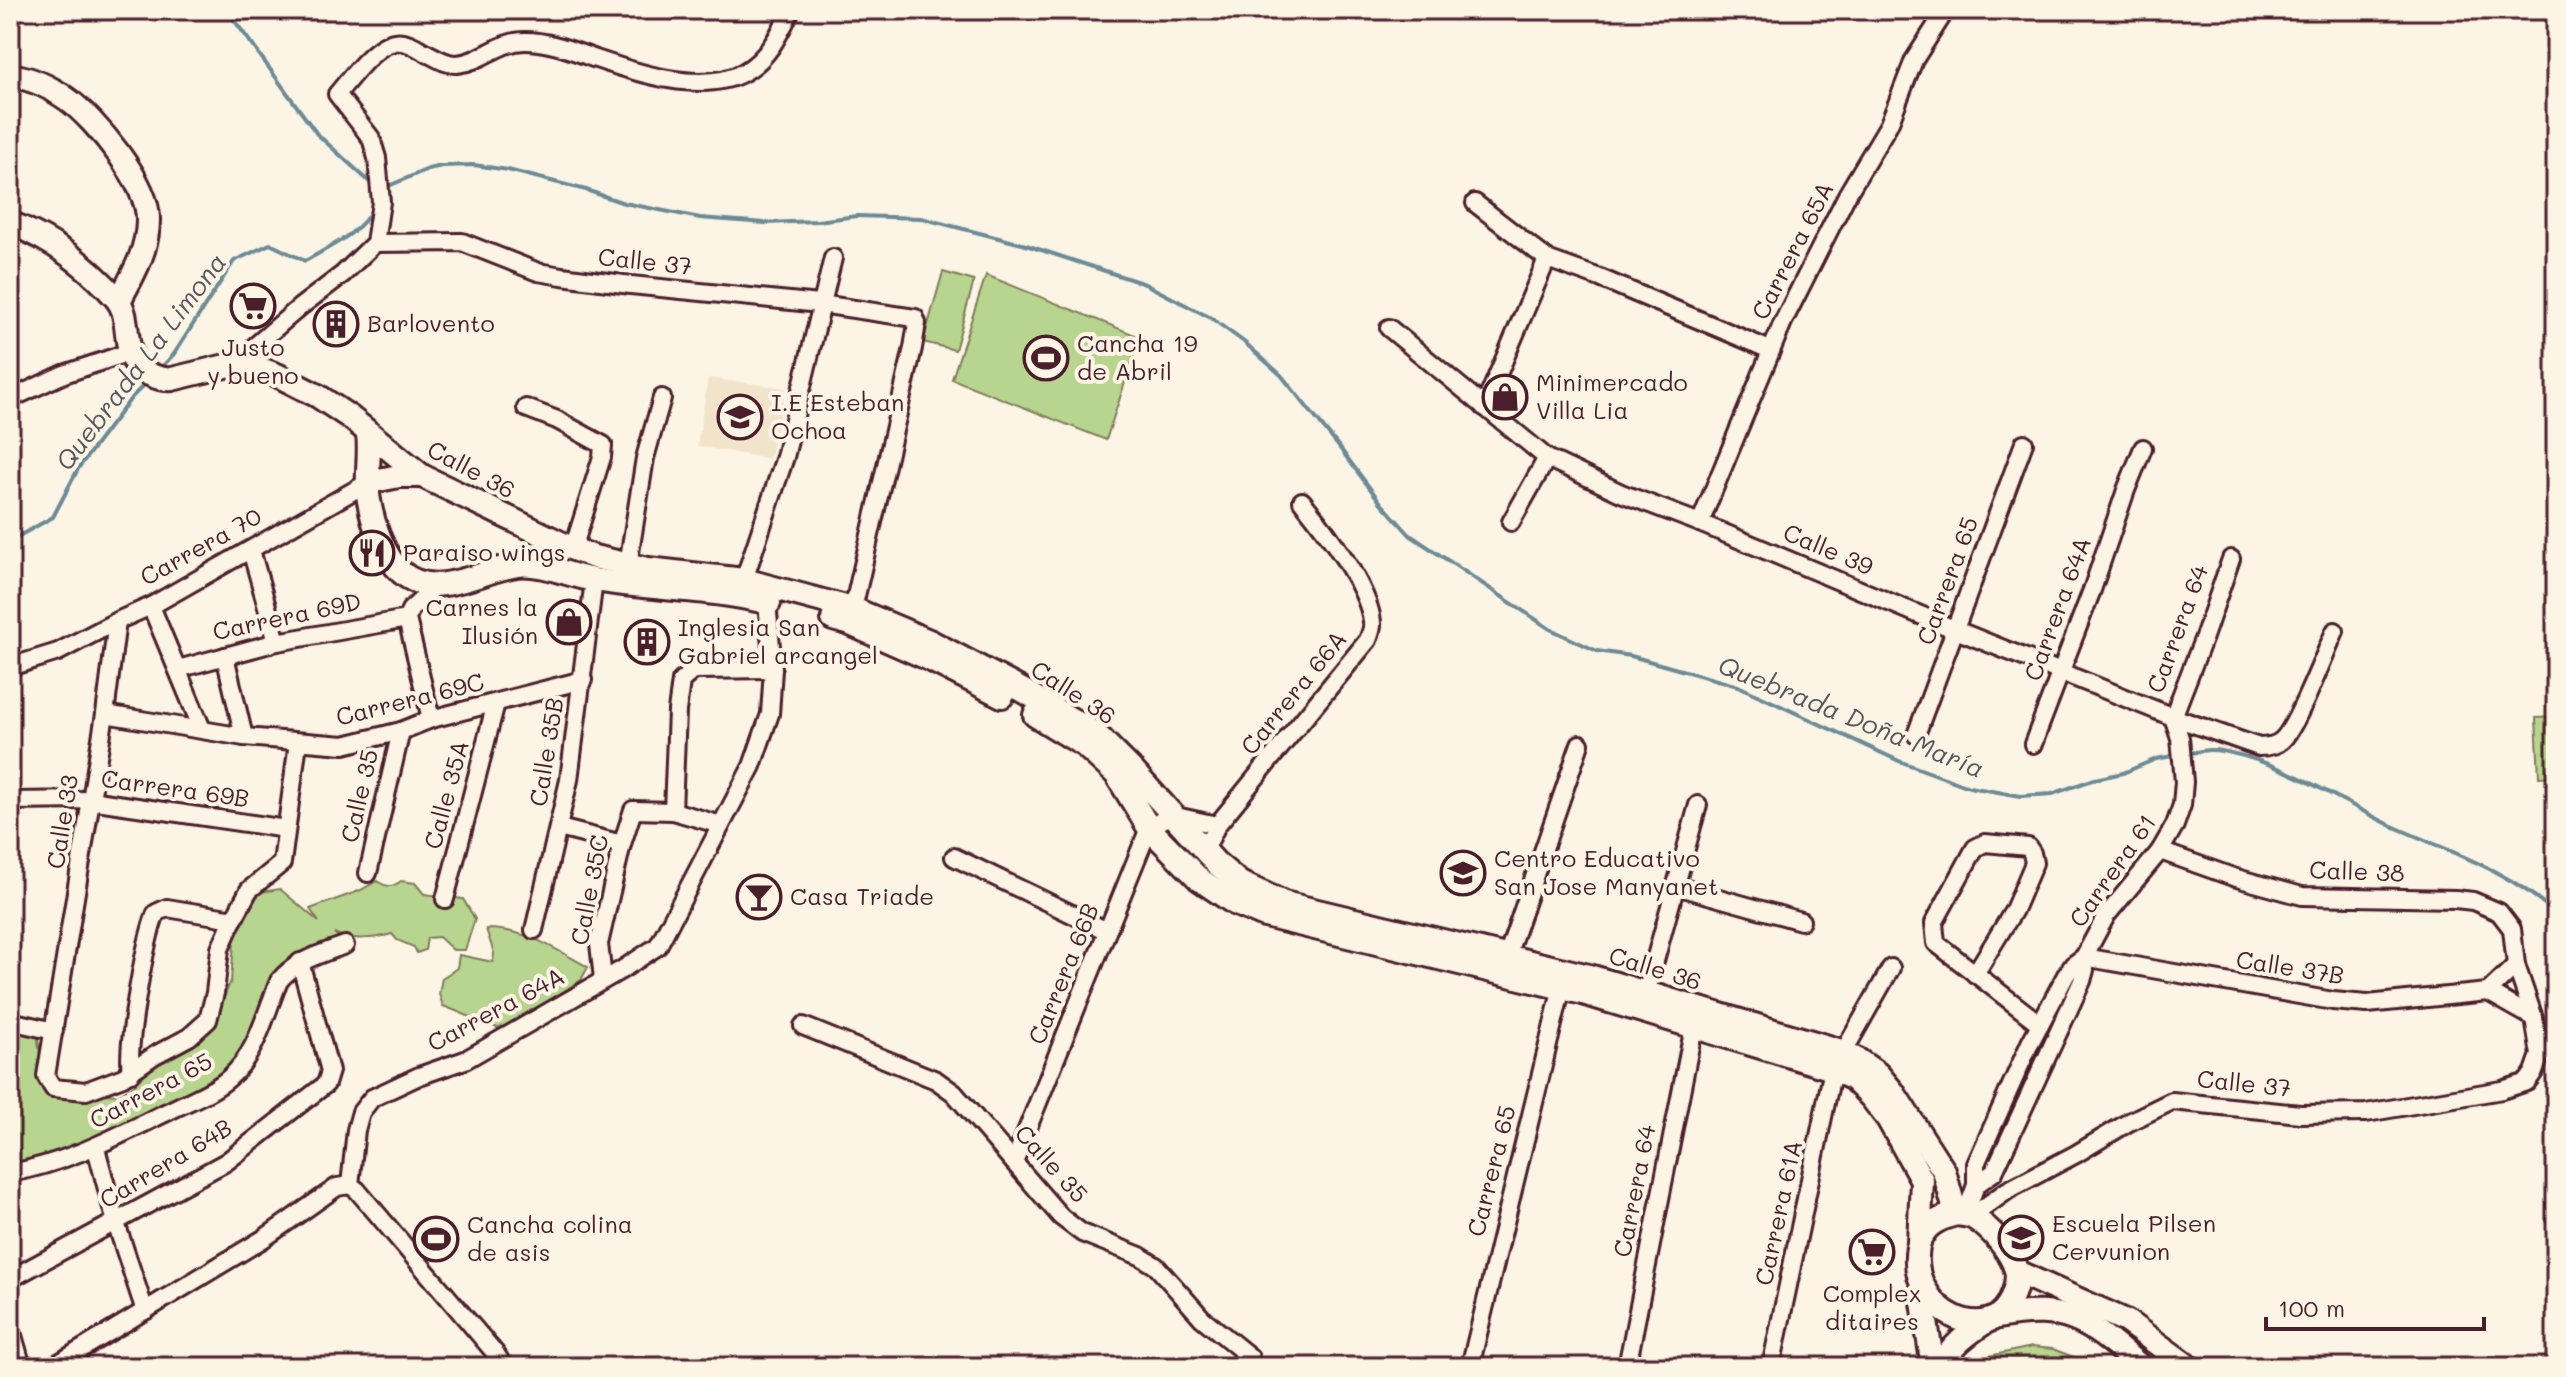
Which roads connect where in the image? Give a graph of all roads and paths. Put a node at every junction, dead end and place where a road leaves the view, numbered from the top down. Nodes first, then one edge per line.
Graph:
1 (791, 10) edge
2 (1946, 10) edge
3 (20, 77) edge
4 (1475, 203) dead end
5 (10, 223) edge
6 (375, 243) junction
7 (833, 258) dead end
8 (1547, 259) junction
9 (119, 301) junction
10 (820, 304) junction
11 (1389, 328) dead end
12 (1770, 350) junction
13 (135, 361) junction
14 (234, 364) junction
15 (662, 398) dead end
16 (10, 399) edge
17 (1484, 407) junction
18 (526, 408) dead end
19 (368, 434) junction
20 (2024, 443) dead end
21 (2143, 448) dead end
22 (1547, 458) junction
23 (422, 476) junction
24 (369, 491) junction
25 (1302, 501) dead end
26 (1511, 522) dead end
27 (1700, 523) junction
28 (535, 533) junction
29 (573, 549) junction
30 (251, 550) junction
31 (2231, 559) dead end
32 (519, 565) junction
33 (628, 565) junction
34 (594, 580) junction
35 (744, 580) junction
36 (437, 585) junction
37 (767, 602) junction
38 (151, 606) junction
39 (853, 609) junction
40 (407, 619) junction
41 (117, 621) junction
42 (1956, 630) junction
43 (2335, 631) dead end
44 (277, 642) junction
45 (225, 656) junction
46 (10, 667) edge
47 (178, 669) junction
48 (773, 669) junction
49 (2061, 672) junction
50 (583, 680) junction
51 (496, 703) junction
52 (105, 714) junction
53 (2173, 717) junction
54 (431, 719) junction
55 (202, 729) junction
56 (401, 731) junction
57 (1916, 735) dead end
58 (244, 737) junction
59 (298, 742) junction
60 (1580, 744) dead end
61 (2033, 744) dead end
62 (90, 800) junction
63 (10, 801) edge
64 (1698, 805) dead end
65 (673, 811) junction
66 (1171, 815) junction
67 (721, 825) junction
68 (1217, 825) junction
69 (559, 828) junction
70 (1149, 828) junction
71 (286, 829) junction
72 (622, 844) junction
73 (2160, 851) junction
74 (1204, 852) junction
75 (954, 857) dead end
76 (368, 873) dead end
77 (1676, 886) junction
78 (445, 899) dead end
79 (234, 919) junction
80 (1801, 921) dead end
81 (534, 930) dead end
82 (1107, 931) junction
83 (345, 945) dead end
84 (1507, 956) junction
85 (2084, 957) junction
86 (300, 962) junction
87 (2516, 965) junction
88 (1891, 968) dead end
89 (1975, 974) junction
90 (603, 979) junction
91 (1562, 987) junction
92 (2488, 992) junction
93 (1646, 993) junction
94 (2534, 1018) junction
95 (10, 1021) edge
96 (2040, 1024) junction
97 (803, 1026) dead end
98 (1694, 1026) junction
99 (54, 1031) junction
100 (1838, 1061) junction
101 (2534, 1072) joint
102 (131, 1073) junction
103 (96, 1148) junction
104 (1014, 1162) junction
105 (10, 1173) edge
106 (350, 1185) junction
107 (1976, 1185) junction
108 (1965, 1215) junction
109 (116, 1223) junction
110 (1919, 1242) junction
111 (2017, 1272) junction
112 (10, 1279) edge
113 (1920, 1284) junction
114 (145, 1311) junction
115 (1993, 1319) junction
116 (10, 1325) edge
117 (1250, 1357) dead end
118 (22, 1367) edge
119 (52, 1367) edge
120 (504, 1367) edge
121 (1470, 1367) edge
122 (1627, 1367) edge
123 (1771, 1367) edge
124 (1933, 1367) edge
125 (1940, 1367) edge
126 (2141, 1367) edge
127 (2189, 1367) edge

1 - 6 street
2 - 12 street, Carrera 65A
3 - 9 main road
4 - 8 street
5 - 9 main road
6 - 10 street, Calle 37
6 - 14 street
7 - 10 street
8 - 12 street
8 - 17 street
9 - 13 main road
10 - 35 street
10 - 39 street, Calle 37
11 - 17 street, Calle 39
12 - 27 street, Carrera 65A
13 - 14 main road, Calle 36
13 - 16 street
14 - 19 main road, Calle 36
15 - 33 street
17 - 22 street, Calle 39
18 - 29 street
19 - 23 main road, Calle 36
19 - 24 main road
20 - 42 street, Carrera 65
21 - 49 street, Carrera 64A
22 - 26 street
22 - 27 street, Calle 39
23 - 24 main road
23 - 28 main road, Calle 36
24 - 30 street, Carrera 70
24 - 36 main road
25 - 68 street, Carrera 66A
27 - 42 street, Calle 39
28 - 29 main road, Calle 36
28 - 32 main road
29 - 33 main road, Calle 36
30 - 38 street, Carrera 70
30 - 44 street
31 - 53 street, Carrera 64
32 - 34 main road, Calle 36
32 - 36 main road
33 - 35 main road, Calle 36
34 - 37 main road, Calle 36
34 - 50 street, Calle 35B
35 - 39 main road, Calle 36
36 - 40 street
37 - 48 street, Carrera 64A
37 - 70 main road, Calle 36
38 - 41 street, Carrera 70
38 - 47 street
39 - 66 main road, Calle 36
40 - 44 street, Carrera 69D
40 - 54 street
41 - 46 street, Carrera 70
41 - 52 street, Calle 33
42 - 49 street, Calle 39
42 - 57 street, Carrera 65
43 - 53 street, Calle 39
44 - 45 street, Carrera 69D
45 - 47 street, Carrera 69D
45 - 58 street
47 - 55 street
48 - 65 street
48 - 67 street, Carrera 64A
49 - 53 street, Calle 39
49 - 61 street, Carrera 64A
50 - 51 street, Carrera 69C
50 - 69 street, Calle 35B
51 - 54 street, Carrera 69C
51 - 78 street, Calle 35A
52 - 55 street, Carrera 69C
52 - 62 street, Calle 33
53 - 73 street, Carrera 61
54 - 56 street, Carrera 69C
55 - 58 street, Carrera 69C
56 - 59 street, Carrera 69C
56 - 76 street, Calle 35
58 - 59 street, Carrera 69C
59 - 71 street
60 - 84 street
62 - 63 street, Carrera 69B
62 - 71 street, Carrera 69B
62 - 99 street, Calle 33
64 - 77 street
65 - 67 street
65 - 72 street, Calle 35C
66 - 68 street
66 - 70 street
66 - 74 main road, Calle 36
67 - 90 street, Carrera 64A
68 - 74 street, Carrera 66A
69 - 72 street
69 - 81 street, Calle 35B
70 - 82 street, Carrera 66B
70 - 91 main road, Calle 36
71 - 79 street
72 - 90 street, Calle 35C
73 - 85 street, Carrera 61
73 - 87 street, Calle 38
74 - 84 main road, Calle 36
75 - 82 street
77 - 80 street
77 - 93 street
79 - 102 street
79 - 102 street
82 - 104 street, Carrera 66B
83 - 86 street, Carrera 65
84 - 93 main road, Calle 36
85 - 92 street, Calle 37B
85 - 96 street, Carrera 61
85 - 107 street, Carrera 61
86 - 103 street, Carrera 65
86 - 109 street, Carrera 64B
87 - 92 street
87 - 94 street, Calle 38
88 - 100 street, Carrera 61A
89 - 89 street
89 - 96 street
90 - 106 street, Carrera 64A
91 - 98 main road, Calle 36
91 - 121 street, Carrera 65
92 - 94 street
93 - 100 main road, Calle 36
94 - 101 street, Calle 38
95 - 99 street
96 - 107 street, Carrera 61
97 - 104 street, Calle 35
98 - 100 main road, Calle 36
98 - 122 street, Carrera 64
99 - 102 street, Calle 33
100 - 108 main road, Calle 36
100 - 110 main road, Calle 36
100 - 123 street, Carrera 61A
101 - 108 street, Calle 37
103 - 105 street, Carrera 65
103 - 109 street
104 - 117 street, Calle 35
106 - 114 street
106 - 120 street
107 - 108 street, Carrera 61
108 - 110 main road
108 - 111 main road
109 - 112 street, Carrera 64B
109 - 114 street
110 - 113 main road
111 - 115 main road
111 - 127 main road
113 - 115 main road
113 - 124 main road
114 - 119 street
115 - 125 main road
115 - 126 main road
116 - 118 street

